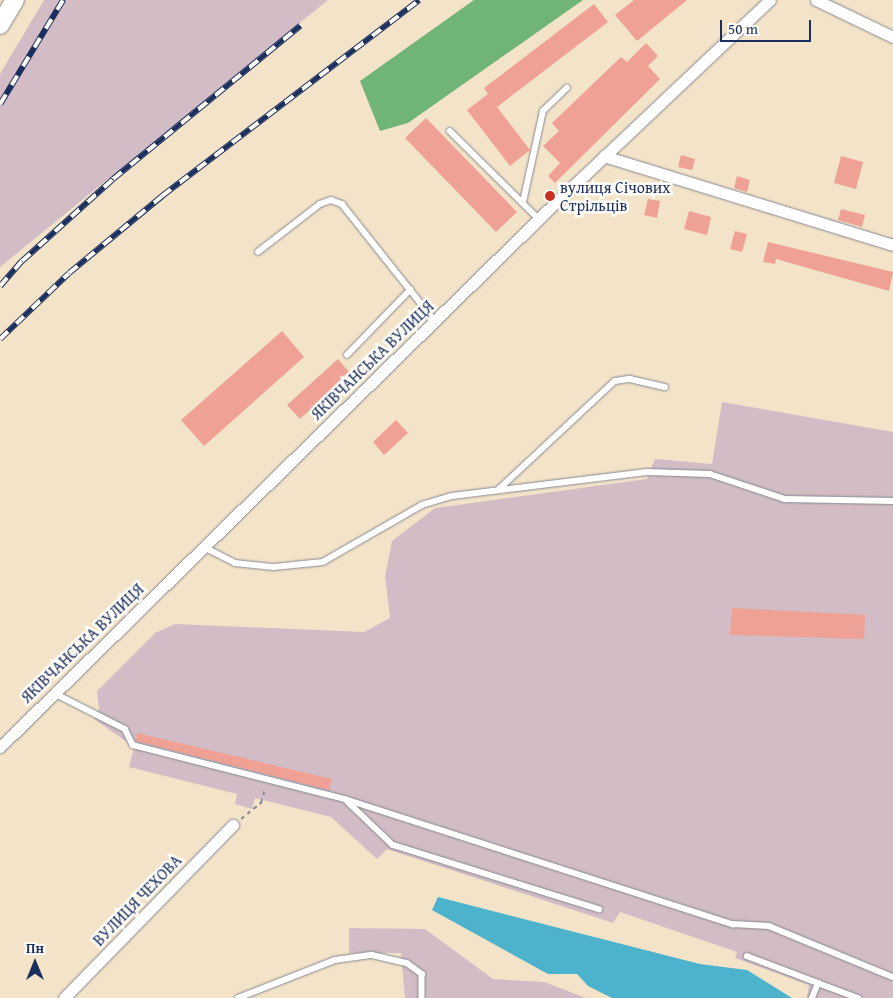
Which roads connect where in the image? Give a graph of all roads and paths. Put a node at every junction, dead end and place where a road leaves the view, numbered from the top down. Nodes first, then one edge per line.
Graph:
1 (15, 0) edge
2 (770, 0) edge
3 (816, 0) edge
4 (0, 25) edge
5 (893, 37) edge
6 (567, 88) dead end
7 (450, 131) dead end
8 (604, 156) junction
9 (523, 202) junction
10 (539, 219) junction
11 (893, 245) edge
12 (258, 252) dead end
13 (410, 290) junction
14 (435, 321) junction
15 (347, 355) dead end
16 (665, 386) dead end
17 (499, 489) junction
18 (893, 501) edge
19 (204, 547) junction
20 (54, 693) junction
21 (0, 747) edge
22 (268, 779) junction
23 (345, 799) junction
24 (233, 825) joint
25 (599, 909) dead end
26 (747, 956) dead end
27 (893, 977) edge
28 (818, 983) junction
29 (64, 998) edge
30 (238, 998) edge
31 (422, 998) edge
32 (812, 998) edge
33 (858, 998) edge

1 - 4 main road
2 - 8 street, ЯКІВЧАНСЬКА ВУЛИЦЯ
3 - 5 street
6 - 9 lane
7 - 9 lane
8 - 10 street, ЯКІВЧАНСЬКА ВУЛИЦЯ
8 - 11 street
9 - 10 lane
10 - 14 street, ЯКІВЧАНСЬКА ВУЛИЦЯ
12 - 13 lane
13 - 14 lane
13 - 15 lane
14 - 19 street, ЯКІВЧАНСЬКА ВУЛИЦЯ
16 - 17 lane
17 - 18 lane
17 - 19 lane
19 - 20 street, ЯКІВЧАНСЬКА ВУЛИЦЯ
20 - 21 street, ЯКІВЧАНСЬКА ВУЛИЦЯ
20 - 22 lane
22 - 23 lane
22 - 24 path
23 - 25 lane
23 - 27 lane
24 - 29 street, ВУЛИЦЯ ЧЕХОВА
26 - 28 lane
28 - 32 lane
28 - 33 lane
30 - 31 lane

